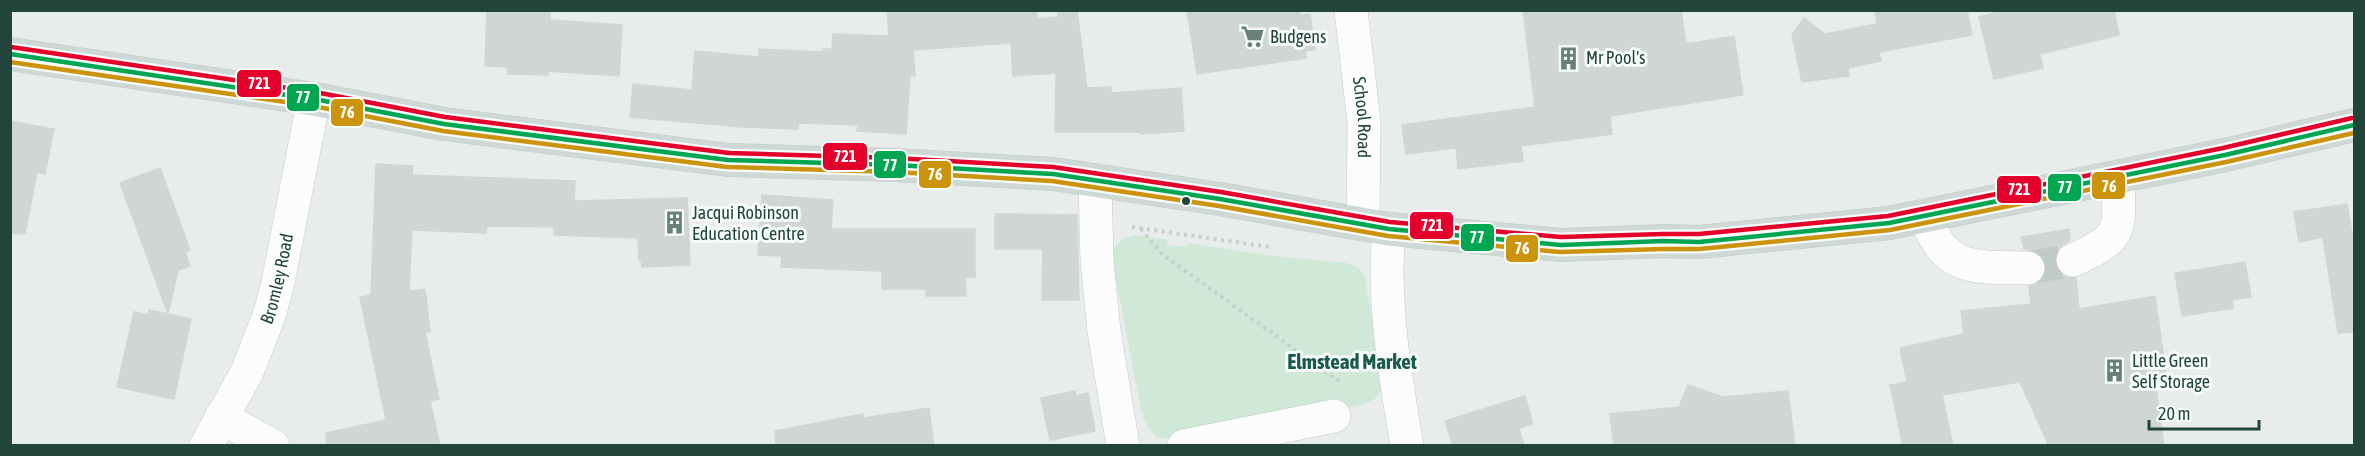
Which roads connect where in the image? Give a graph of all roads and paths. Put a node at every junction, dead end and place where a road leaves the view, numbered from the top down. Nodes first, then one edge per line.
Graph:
1 (1351, 10) edge
2 (10, 54) edge
3 (314, 99) junction
4 (2355, 125) edge
5 (2118, 177) junction
6 (1095, 182) junction
7 (1923, 216) junction
8 (1128, 227) dead end
9 (1376, 227) junction
10 (1141, 228) junction
11 (1282, 248) dead end
12 (2073, 260) tunnel mouth
13 (2028, 268) tunnel mouth
14 (1343, 383) dead end
15 (1334, 416) dead end
16 (221, 417) junction
17 (206, 446) edge
18 (273, 446) edge
19 (1123, 446) edge
20 (1184, 446) edge
21 (1407, 446) edge

1 - 9 street, School Road
2 - 3 main road
3 - 6 main road
3 - 16 street, Bromley Road
4 - 5 main road
5 - 7 main road
5 - 12 street
6 - 9 main road
6 - 19 street
7 - 9 main road
7 - 13 street
8 - 10 path
9 - 21 street, School Road
10 - 11 path
10 - 14 path
15 - 20 street
16 - 17 street, Bromley Road
16 - 18 street

